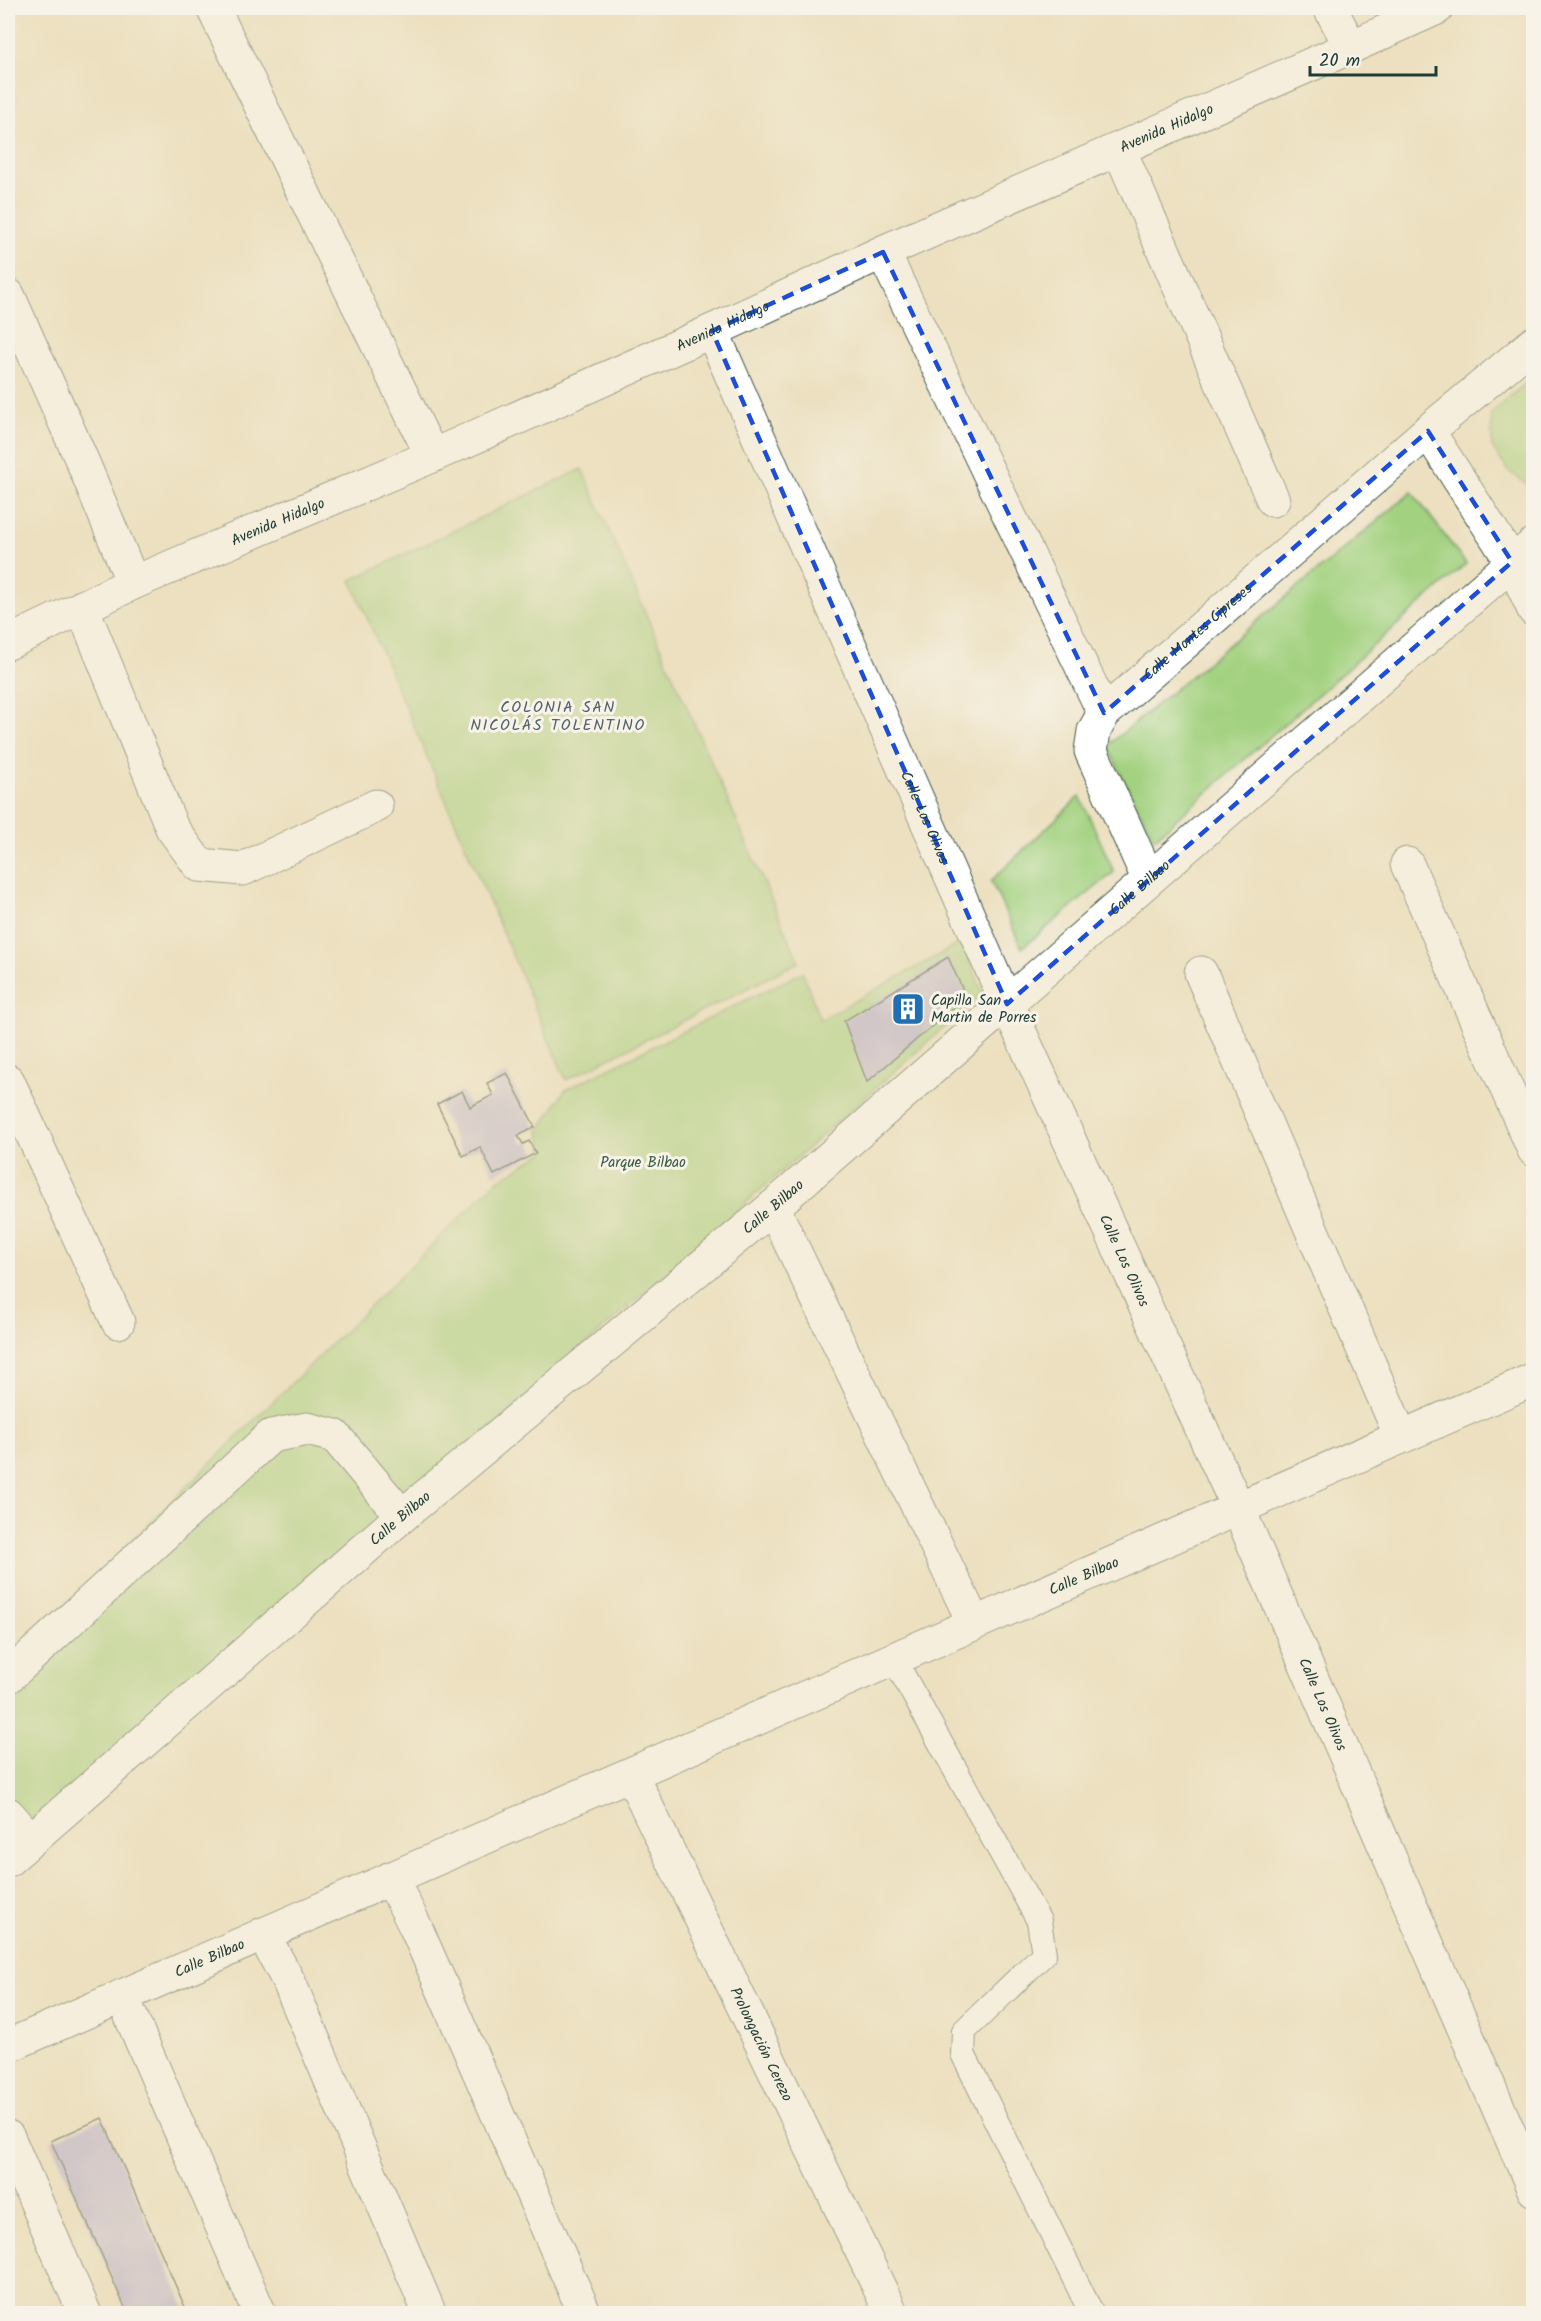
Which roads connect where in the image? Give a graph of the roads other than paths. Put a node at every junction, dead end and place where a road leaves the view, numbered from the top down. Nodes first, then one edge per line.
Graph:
1 (213, 8) edge
2 (1330, 8) edge
3 (1437, 8) edge
4 (1352, 47) junction
5 (1119, 149) junction
6 (883, 252) junction
7 (8, 295) edge
8 (712, 331) junction
9 (1533, 343) edge
10 (1428, 431) junction
11 (432, 456) junction
12 (1273, 501) dead end
13 (1523, 553) edge
14 (133, 583) junction
15 (82, 607) junction
16 (1533, 610) edge
17 (8, 643) edge
18 (1104, 712) junction
19 (376, 806) dead end
20 (1407, 864) dead end
21 (1148, 878) junction
22 (1201, 974) dead end
23 (1007, 1004) junction
24 (8, 1081) edge
25 (1533, 1150) edge
26 (773, 1207) junction
27 (118, 1322) dead end
28 (1533, 1379) edge
29 (1401, 1437) junction
30 (1238, 1508) junction
31 (402, 1516) junction
32 (974, 1623) junction
33 (894, 1659) junction
34 (8, 1677) edge
35 (631, 1774) junction
36 (8, 1814) edge
37 (19, 1850) edge
38 (391, 1878) junction
39 (263, 1934) junction
40 (122, 1996) junction
41 (8, 2046) edge
42 (8, 2137) edge
43 (1533, 2190) edge
44 (85, 2313) edge
45 (260, 2313) edge
46 (430, 2313) edge
47 (585, 2313) edge
48 (892, 2313) edge
49 (1092, 2313) edge

1 - 11 street
2 - 4 street
3 - 4 street, Avenida Hidalgo
4 - 5 street, Avenida Hidalgo
5 - 6 street, Avenida Hidalgo
5 - 12 street
6 - 8 street, Avenida Hidalgo
6 - 18 street
7 - 14 street
8 - 11 street, Avenida Hidalgo
8 - 23 street, Calle Los Olivos
9 - 10 street, Calle Montes Cipreses
10 - 13 street
10 - 18 street, Calle Montes Cipreses
11 - 14 street, Avenida Hidalgo
13 - 16 street
13 - 21 street, Calle Bilbao
14 - 15 street, Avenida Hidalgo
15 - 17 street, Avenida Hidalgo
15 - 19 street
18 - 21 street, Calle Montes Cipreses
20 - 25 street
21 - 23 street, Calle Bilbao
22 - 29 street
23 - 26 street, Calle Bilbao
23 - 30 street, Calle Los Olivos
24 - 27 street
26 - 31 street, Calle Bilbao
26 - 32 street
28 - 29 street, Calle Bilbao
29 - 30 street, Calle Bilbao
30 - 32 street, Calle Bilbao
30 - 43 street, Calle Los Olivos
31 - 34 street
31 - 37 street, Calle Bilbao
32 - 33 street, Calle Bilbao
33 - 35 street, Calle Bilbao
33 - 49 lane
35 - 38 street, Calle Bilbao
35 - 48 street, Prolongación Cerezo
36 - 37 street
38 - 39 street, Calle Bilbao
38 - 47 street
39 - 40 street, Calle Bilbao
39 - 46 street
40 - 41 street, Calle Bilbao
40 - 45 street
42 - 44 street

